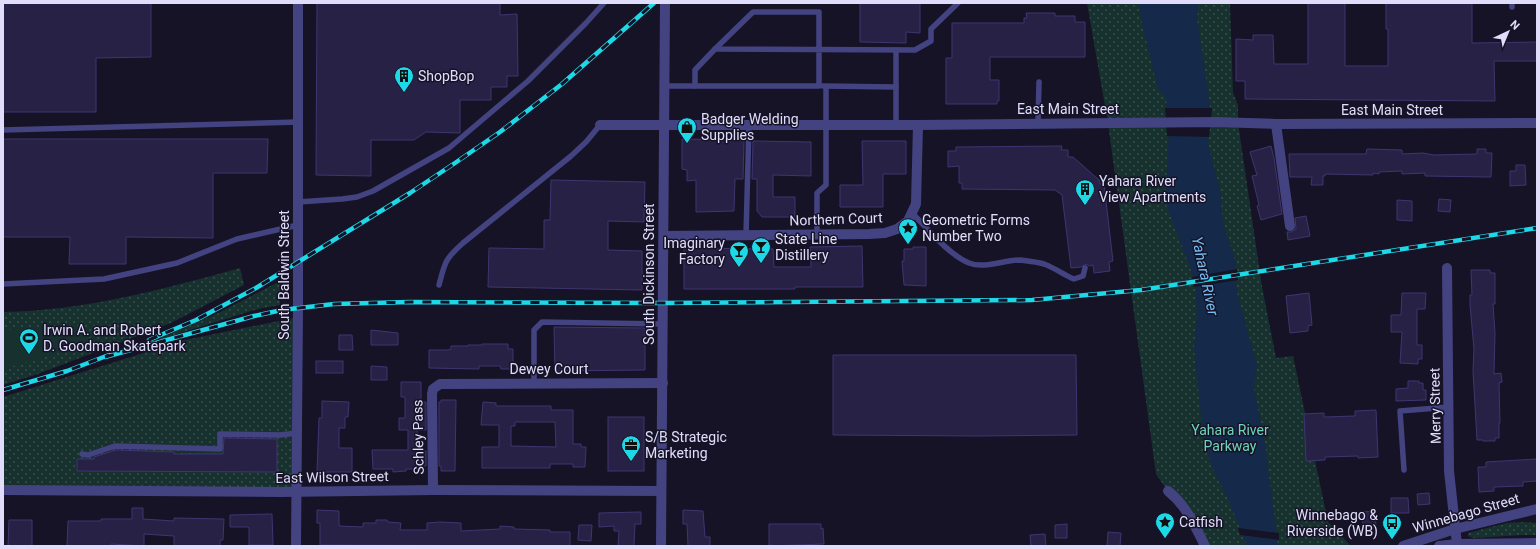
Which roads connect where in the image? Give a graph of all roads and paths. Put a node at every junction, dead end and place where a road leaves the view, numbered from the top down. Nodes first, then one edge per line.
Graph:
1 (298, 3) edge
2 (604, 3) edge
3 (665, 3) edge
4 (958, 3) edge
5 (715, 49) junction
6 (819, 50) junction
7 (896, 50) junction
8 (1039, 82) dead end
9 (664, 86) junction
10 (695, 86) junction
11 (819, 86) junction
12 (826, 86) junction
13 (896, 87) junction
14 (298, 122) junction
15 (1537, 123) edge
16 (664, 124) junction
17 (749, 124) junction
18 (826, 124) junction
19 (896, 124) junction
20 (1038, 124) junction
21 (1276, 124) junction
22 (600, 125) joint
23 (918, 125) junction
24 (3, 130) edge
25 (298, 202) junction
26 (912, 213) junction
27 (298, 225) junction
28 (1290, 226) dead end
29 (746, 235) junction
30 (817, 235) junction
31 (664, 236) junction
32 (1085, 268) dead end
33 (1447, 268) dead end
34 (3, 284) edge
35 (439, 285) dead end
36 (663, 324) junction
37 (534, 383) junction
38 (663, 383) junction
39 (436, 386) joint
40 (1449, 407) junction
41 (297, 434) junction
42 (82, 454) dead end
43 (1404, 470) dead end
44 (3, 490) edge
45 (433, 490) junction
46 (661, 491) junction
47 (1168, 491) dead end
48 (297, 492) junction
49 (1536, 509) edge
50 (1455, 528) junction
51 (1537, 543) edge
52 (1457, 544) junction
53 (296, 546) edge
54 (661, 546) edge
55 (1205, 546) edge
56 (1404, 546) edge
57 (1439, 546) edge

1 - 14 street, South Baldwin Street
2 - 25 lane
3 - 9 street, South Dickinson Street
4 - 7 lane
5 - 6 lane
5 - 6 lane
5 - 10 lane
6 - 7 lane
6 - 11 lane
7 - 13 lane
8 - 20 lane
9 - 10 lane
9 - 16 street, South Dickinson Street
10 - 11 lane
11 - 12 lane
12 - 13 lane
12 - 18 lane
13 - 19 lane
14 - 24 lane
14 - 25 street, South Baldwin Street
15 - 21 street, East Main Street
16 - 17 street, East Main Street
16 - 22 street, East Main Street
16 - 31 street, South Dickinson Street
17 - 18 street, East Main Street
17 - 29 lane
18 - 19 street, East Main Street
18 - 30 lane
19 - 23 street, East Main Street
20 - 21 street, East Main Street
20 - 23 street, East Main Street
21 - 28 street
22 - 35 lane
23 - 26 street, Northern Court
25 - 27 street, South Baldwin Street
26 - 30 street, Northern Court
26 - 32 lane
27 - 34 lane
27 - 41 street, South Baldwin Street
29 - 30 street, Northern Court
29 - 31 street, Northern Court
31 - 36 street, South Dickinson Street
33 - 40 street, Merry Street
36 - 37 lane
36 - 38 street, South Dickinson Street
37 - 38 street, Dewey Court
37 - 39 street, Dewey Court
38 - 46 street, South Dickinson Street
39 - 45 street, Schley Pass
40 - 43 lane
40 - 50 street, Merry Street
41 - 42 lane
41 - 48 street, South Baldwin Street
44 - 48 street, East Wilson Street
45 - 46 street, East Wilson Street
45 - 48 street, East Wilson Street
46 - 54 street, South Dickinson Street
47 - 55 street
48 - 53 street, South Baldwin Street
49 - 50 street, Winnebago Street
50 - 52 street, Merry Street
50 - 56 street, Winnebago Street
51 - 52 street
52 - 57 street

